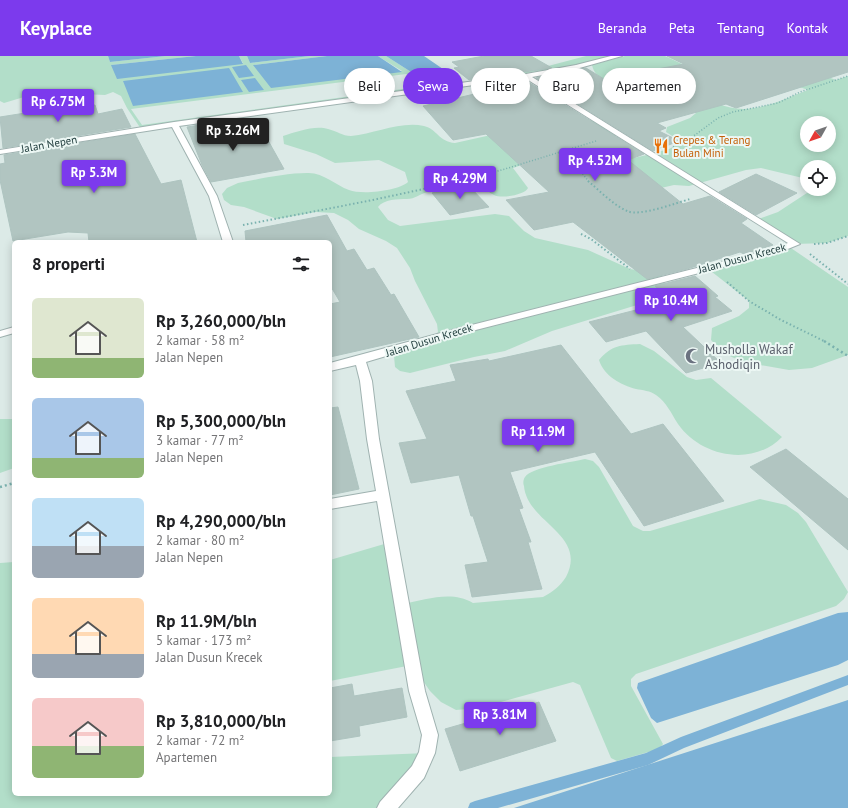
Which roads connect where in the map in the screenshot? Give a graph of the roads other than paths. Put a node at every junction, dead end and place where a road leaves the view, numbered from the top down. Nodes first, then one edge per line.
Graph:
1 (619, 56) edge
2 (530, 75) edge
3 (530, 78) edge
4 (471, 84) edge
5 (174, 124) junction
6 (0, 152) edge
7 (228, 240) edge
8 (12, 331) edge
9 (0, 334) edge
10 (360, 360) junction
11 (332, 367) edge
12 (383, 495) junction
13 (332, 504) edge
14 (386, 808) edge

1 - 2 street, Jalan Nepen
3 - 10 street, Jalan Dusun Krecek
4 - 5 street, Jalan Nepen
5 - 6 street, Jalan Nepen
5 - 7 street
8 - 9 street
10 - 11 street, Jalan Dusun Krecek
10 - 12 street
12 - 13 street
12 - 14 street

